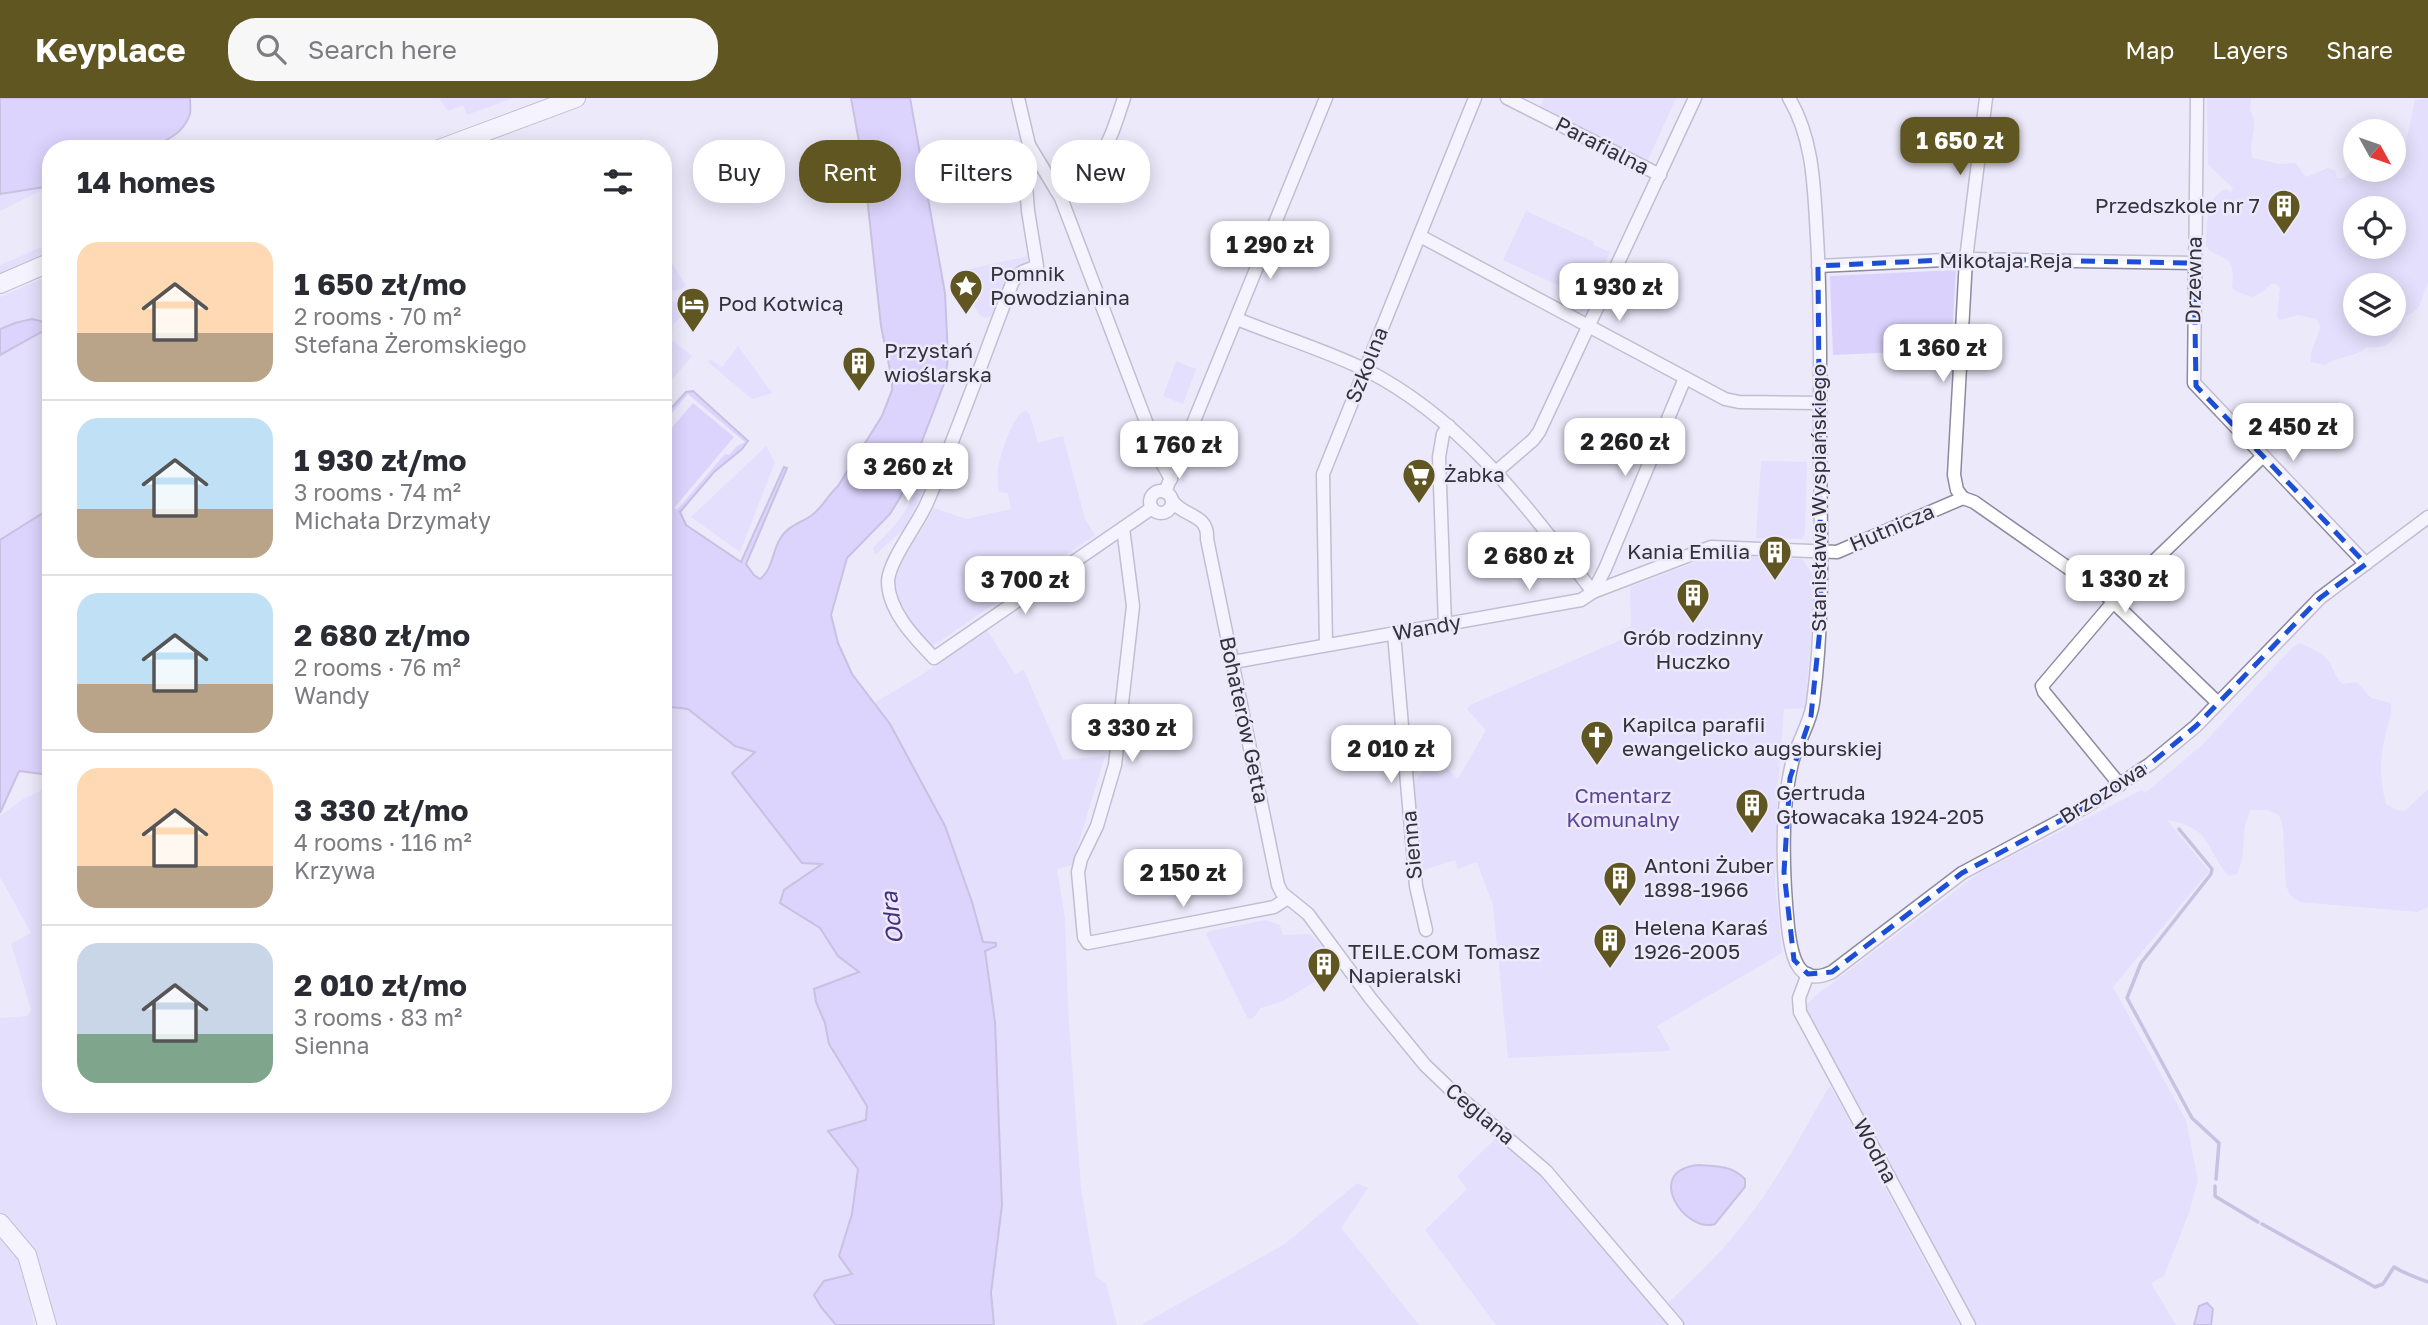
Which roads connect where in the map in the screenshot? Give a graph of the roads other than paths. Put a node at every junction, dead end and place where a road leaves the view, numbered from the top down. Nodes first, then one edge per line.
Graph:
1 (576, 98) edge
2 (1018, 98) edge
3 (1124, 98) edge
4 (1326, 98) edge
5 (1475, 98) edge
6 (1507, 98) edge
7 (1695, 98) edge
8 (1789, 98) edge
9 (1986, 98) edge
10 (2197, 98) edge
11 (463, 140) edge
12 (1028, 140) edge
13 (1109, 140) edge
14 (1037, 158) edge
15 (1660, 175) junction
16 (1051, 182) edge
17 (1027, 203) edge
18 (1061, 203) edge
19 (1420, 236) junction
20 (1966, 259) junction
21 (2194, 263) junction
22 (42, 266) edge
23 (1818, 266) junction
24 (0, 284) edge
25 (1237, 319) junction
26 (1589, 326) junction
27 (1365, 370) junction
28 (1685, 378) junction
29 (1820, 403) junction
30 (1449, 426) junction
31 (2263, 456) junction
32 (1497, 471) junction
33 (1171, 479) junction
34 (1169, 496) junction
35 (1962, 498) junction
36 (1158, 510) junction
37 (2428, 517) edge
38 (1124, 528) junction
39 (1207, 538) junction
40 (1820, 552) junction
41 (2366, 564) junction
42 (1593, 592) junction
43 (2114, 602) junction
44 (1446, 625) junction
45 (1394, 634) junction
46 (1326, 645) junction
47 (1233, 662) junction
48 (2218, 703) junction
49 (2120, 786) junction
50 (1288, 898) junction
51 (1426, 930) dead end
52 (1808, 974) junction
53 (0, 1223) edge
54 (47, 1325) edge
55 (1677, 1325) edge
56 (1969, 1325) edge

1 - 11 street
2 - 12 street
3 - 13 street
4 - 25 street
5 - 19 street, Szkolna
6 - 15 street, Parafialna
7 - 15 street
8 - 23 street, Stanisława Wyspiańskiego
9 - 20 street
10 - 21 street, Drzewna
14 - 16 street
15 - 26 street
17 - 38 street
18 - 33 street
19 - 26 street
19 - 27 street, Szkolna
20 - 21 street, Mikołaja Reja
20 - 23 street, Mikołaja Reja
20 - 35 street
21 - 31 street, Drzewna
22 - 24 street
23 - 29 street, Stanisława Wyspiańskiego
25 - 27 street
25 - 33 street
26 - 28 street
26 - 32 street
27 - 30 street
27 - 46 street, Szkolna
28 - 29 street
28 - 42 street
29 - 40 street, Stanisława Wyspiańskiego
30 - 32 street
30 - 44 street
31 - 41 street
31 - 43 street
32 - 42 street
33 - 34 street
34 - 36 street
34 - 36 street
34 - 39 street, Bohaterów Getta
35 - 40 street, Hutnicza
35 - 43 street
36 - 38 street
36 - 39 street
37 - 41 street, Brzozowa
38 - 50 street
39 - 47 street, Bohaterów Getta
40 - 42 street, Wandy
40 - 52 street, Stanisława Wyspiańskiego
41 - 48 street, Brzozowa
42 - 44 street, Wandy
43 - 48 street
43 - 49 street
44 - 45 street, Wandy
45 - 46 street, Wandy
45 - 51 street, Sienna
46 - 47 street, Wandy
47 - 50 street, Bohaterów Getta
48 - 49 street, Brzozowa
49 - 52 street, Brzozowa
50 - 55 street, Ceglana
52 - 56 street, Wodna
53 - 54 street

